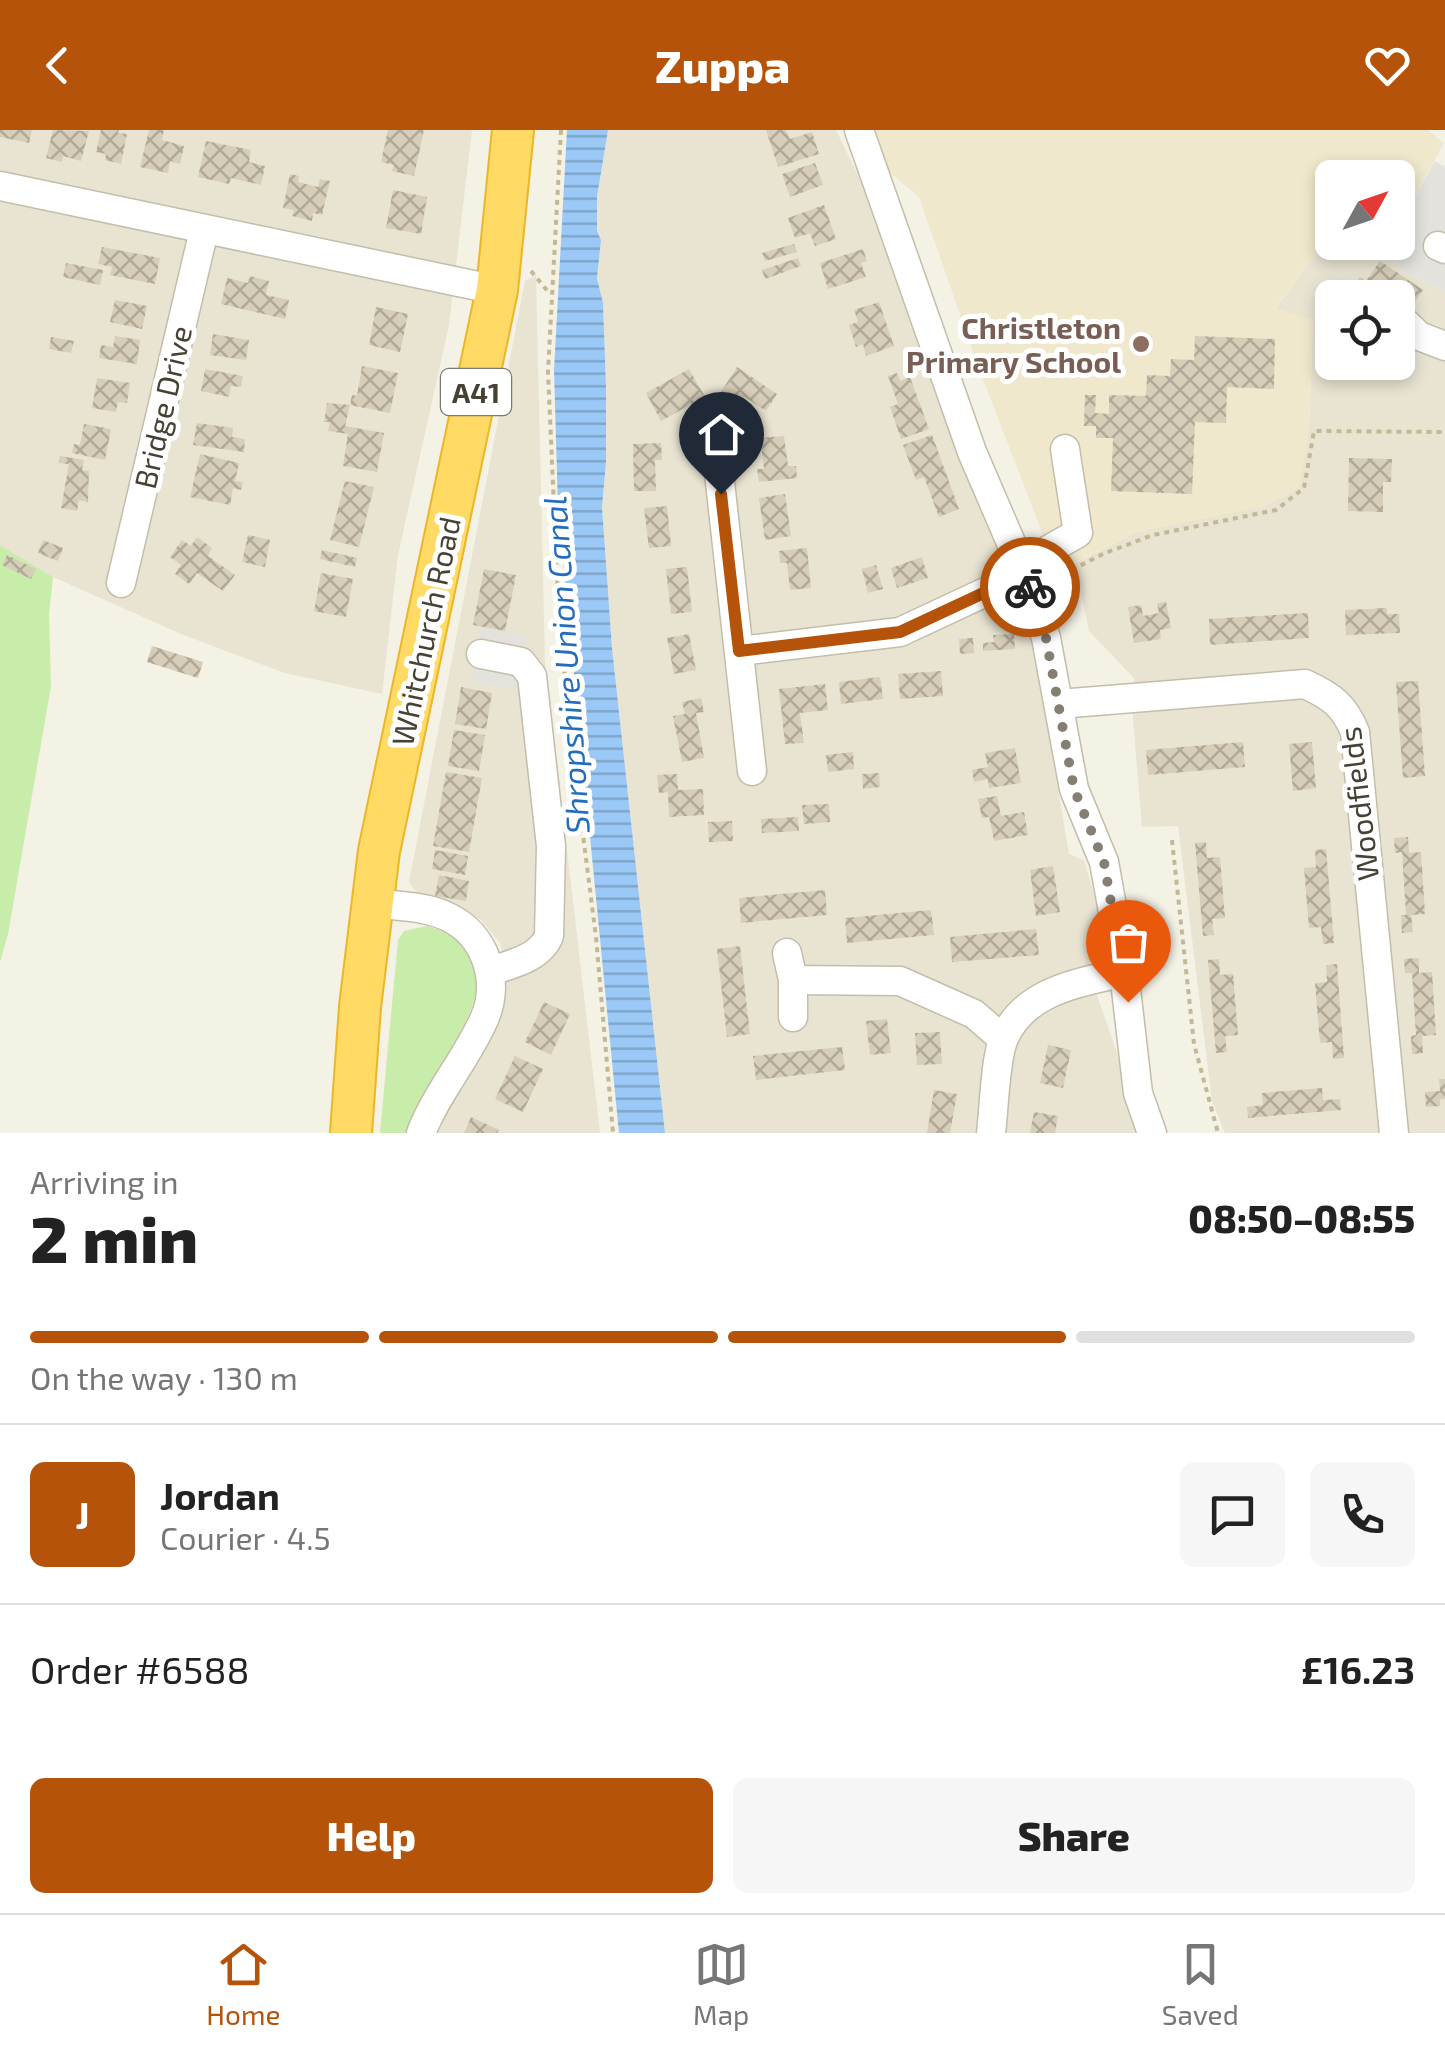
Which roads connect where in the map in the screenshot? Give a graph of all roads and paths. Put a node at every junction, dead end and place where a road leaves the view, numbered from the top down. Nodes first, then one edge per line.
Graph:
1 (513, 130) edge
2 (561, 130) edge
3 (859, 130) edge
4 (0, 186) edge
5 (204, 230) junction
6 (497, 290) junction
7 (1415, 332) edge
8 (1445, 346) edge
9 (1445, 432) edge
10 (1065, 449) dead end
11 (717, 455) dead end
12 (1025, 576) junction
13 (121, 583) dead end
14 (739, 651) junction
15 (481, 654) dead end
16 (1059, 704) junction
17 (752, 772) dead end
18 (1172, 840) dead end
19 (372, 903) junction
20 (491, 972) junction
21 (1124, 972) junction
22 (794, 1017) dead end
23 (1003, 1040) junction
24 (351, 1133) edge
25 (421, 1133) edge
26 (614, 1133) edge
27 (991, 1133) edge
28 (1152, 1133) edge
29 (1218, 1133) edge
30 (1394, 1133) edge

1 - 6 highway, Whitchurch Road / A41
2 - 26 path
3 - 12 street
4 - 5 street
5 - 6 street
5 - 13 street, Bridge Drive
6 - 19 highway, Whitchurch Road / A41
7 - 8 street
9 - 12 path
10 - 12 street
11 - 14 street
12 - 14 street
12 - 16 street
14 - 17 street
15 - 20 street
16 - 21 street
16 - 30 street, Woodfields
18 - 29 path
19 - 20 street
19 - 24 highway, Whitchurch Road / A41
20 - 25 street
21 - 23 street
21 - 28 street
22 - 23 street
23 - 27 street

